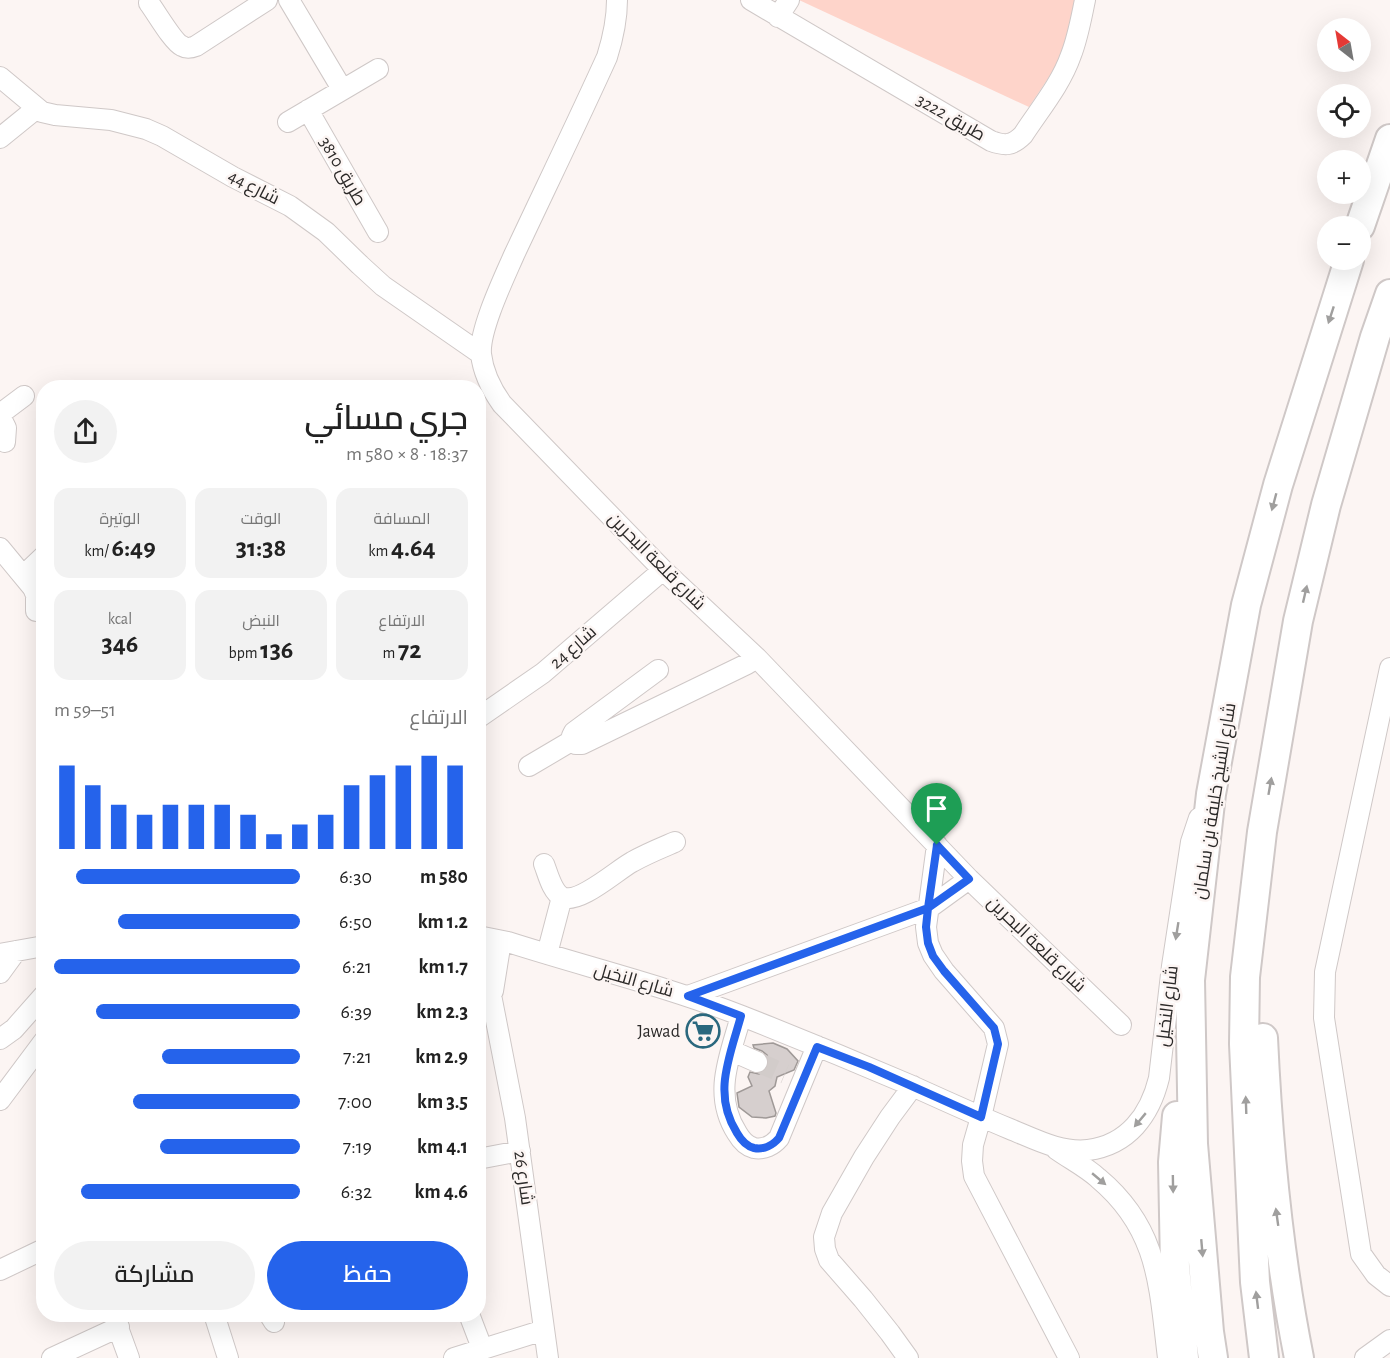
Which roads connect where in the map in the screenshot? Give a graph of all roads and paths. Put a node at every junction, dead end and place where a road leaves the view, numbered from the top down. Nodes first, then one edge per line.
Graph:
1 (267, 0) edge
2 (289, 0) edge
3 (618, 0) edge
4 (751, 0) edge
5 (789, 0) edge
6 (1084, 0) edge
7 (149, 3) dead end
8 (778, 17) junction
9 (378, 69) dead end
10 (0, 77) edge
11 (342, 89) junction
12 (37, 108) junction
13 (308, 110) junction
14 (288, 123) dead end
15 (0, 138) edge
16 (1390, 139) edge
17 (1363, 216) edge
18 (378, 232) dead end
19 (1346, 270) edge
20 (1390, 294) edge
21 (481, 354) junction
22 (24, 396) dead end
23 (0, 415) edge
24 (5, 442) dead end
25 (0, 548) edge
26 (36, 564) edge
27 (663, 570) junction
28 (24, 575) junction
29 (36, 611) dead end
30 (757, 657) junction
31 (1390, 668) edge
32 (658, 670) dead end
33 (486, 712) edge
34 (573, 740) junction
35 (529, 766) dead end
36 (1211, 794) junction
37 (1262, 832) junction
38 (675, 842) dead end
39 (937, 845) junction
40 (544, 864) dead end
41 (969, 879) junction
42 (562, 897) junction
43 (928, 908) junction
44 (486, 938) edge
45 (501, 941) junction
46 (36, 947) edge
47 (8, 952) edge
48 (547, 954) junction
49 (0, 973) edge
50 (1190, 980) junction
51 (486, 981) edge
52 (688, 996) junction
53 (488, 1003) edge
54 (36, 1004) edge
55 (741, 1016) junction
56 (1121, 1026) dead end
57 (488, 1030) edge
58 (0, 1039) edge
59 (817, 1047) junction
60 (732, 1051) junction
61 (36, 1052) edge
62 (757, 1062) tunnel mouth
63 (912, 1086) junction
64 (0, 1100) edge
65 (981, 1117) junction
66 (1051, 1146) junction
67 (520, 1150) junction
68 (486, 1157) edge
69 (36, 1253) edge
70 (0, 1270) edge
71 (1390, 1286) edge
72 (114, 1322) edge
73 (116, 1322) edge
74 (217, 1322) edge
75 (472, 1322) edge
76 (544, 1330) junction
77 (1390, 1340) edge
78 (482, 1348) junction
79 (52, 1358) edge
80 (129, 1358) edge
81 (228, 1358) edge
82 (454, 1358) edge
83 (548, 1358) edge
84 (908, 1358) edge
85 (1069, 1358) edge
86 (1168, 1358) edge
87 (1184, 1358) edge
88 (1213, 1358) edge
89 (1264, 1358) edge
90 (1299, 1358) edge
91 (1365, 1358) edge

1 - 7 street
2 - 11 street
3 - 21 street, شارع قلعة البحرين
4 - 8 street, طريق 3222
5 - 8 street
6 - 8 street, طريق 3222
9 - 11 street
10 - 12 street, شارع 44
11 - 13 street
12 - 15 street
12 - 21 street, شارع 44
13 - 14 street
13 - 18 street, طريق 3810
16 - 17 highway
19 -> 36 highway, شارع الشيخ خليفة بن سلمان
37 -> 20 highway
21 - 27 street, شارع قلعة البحرين
22 - 23 street
23 - 24 street
25 - 28 street
26 - 28 street
27 - 30 street, شارع قلعة البحرين
27 - 33 street, شارع 24
28 - 29 street
30 - 34 street
30 - 39 street, شارع قلعة البحرين
31 - 71 street
32 - 34 street
34 - 35 street
36 - 50 highway, شارع الشيخ خليفة بن سلمان
36 -> 66 street, شارع النخيل
89 -> 37 highway
90 -> 37 highway
38 - 42 street
39 - 41 street, شارع قلعة البحرين
39 - 43 street
40 - 42 street
41 - 43 street
41 - 56 street, شارع قلعة البحرين
42 - 48 street
43 - 52 street
43 - 65 street
44 - 45 street, شارع النخيل
45 - 48 street, شارع النخيل
45 - 53 street, شارع 26
46 - 47 street
47 - 49 street
48 - 52 street, شارع النخيل
50 -> 87 highway
50 -> 88 highway, شارع الشيخ خليفة بن سلمان
51 - 53 street, شارع 26
52 - 55 street, شارع النخيل
53 - 57 street, شارع 26
54 - 58 street
55 - 59 street, شارع النخيل
55 - 60 street
57 - 67 street, شارع 26
59 - 60 street
59 - 63 street, شارع النخيل
60 - 62 street
61 - 64 street
63 - 65 street, شارع النخيل
63 - 84 street
65 - 66 street, شارع النخيل
65 - 85 street
66 -> 86 street, شارع النخيل
67 - 68 street
67 - 76 street, شارع 26
69 - 70 street
72 - 79 street
73 - 80 street
74 - 81 street
75 - 78 street
76 - 78 street
76 - 83 street, شارع 26
77 - 91 street
78 - 82 street

